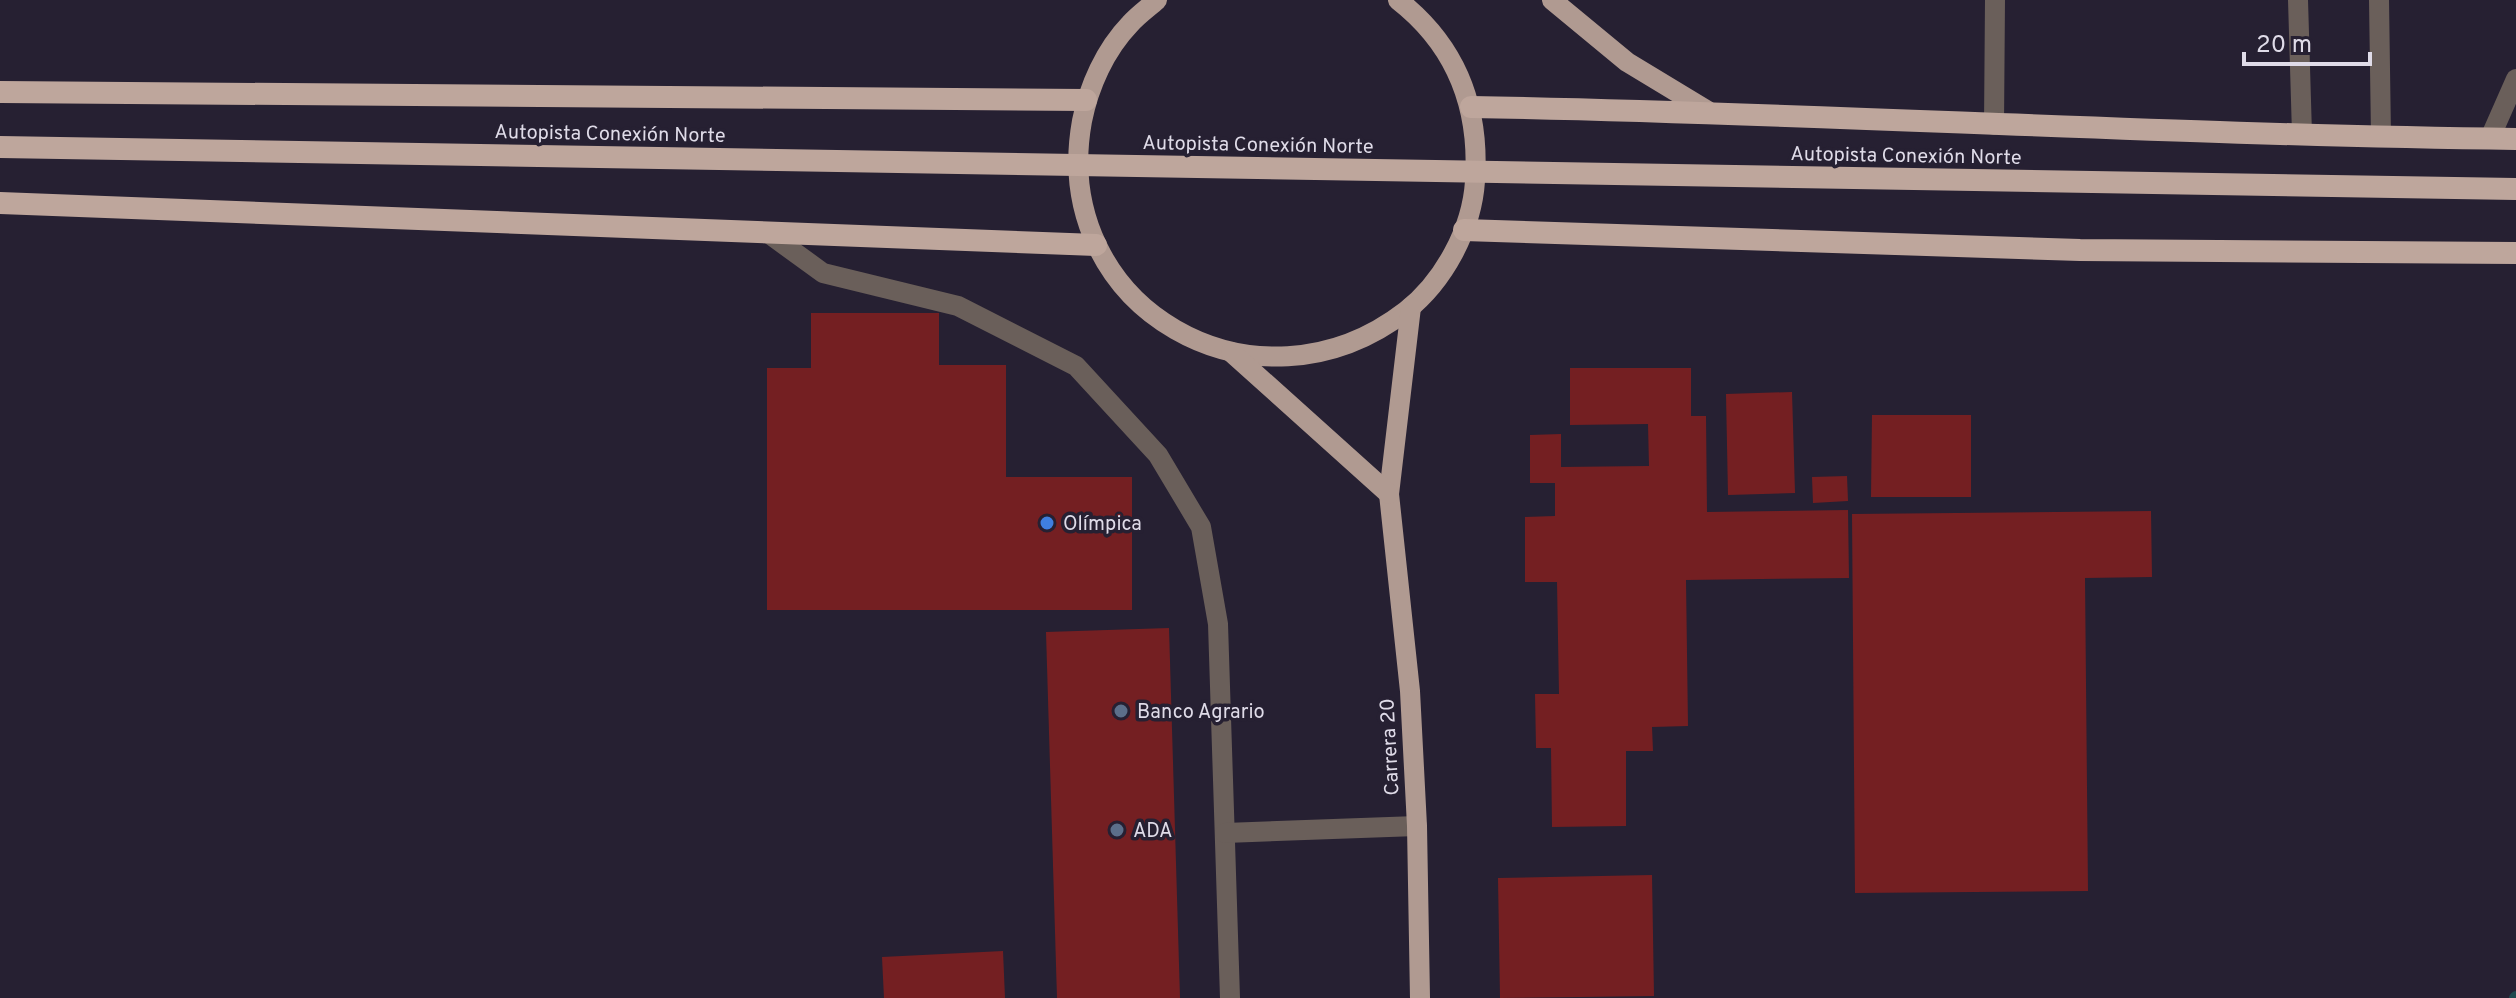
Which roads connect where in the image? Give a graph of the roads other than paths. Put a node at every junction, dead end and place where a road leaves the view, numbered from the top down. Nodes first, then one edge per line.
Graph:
1 (1157, 0) edge
2 (1398, 0) edge
3 (1552, 0) edge
4 (1995, 0) edge
5 (2298, 0) edge
6 (2379, 0) edge
7 (2516, 79) edge
8 (0, 92) edge
9 (1086, 100) junction
10 (1471, 107) junction
11 (1708, 111) junction
12 (1994, 125) junction
13 (2302, 134) junction
14 (2381, 136) junction
15 (2490, 138) junction
16 (2516, 139) edge
17 (0, 147) edge
18 (2516, 189) edge
19 (0, 203) edge
20 (1464, 230) junction
21 (768, 233) junction
22 (1096, 245) junction
23 (2516, 253) edge
24 (1411, 307) junction
25 (1231, 352) junction
26 (1389, 494) junction
27 (1417, 826) junction
28 (1225, 833) junction
29 (1230, 998) edge
30 (1420, 998) edge

1 - 9 main road
2 - 10 main road
3 - 11 main road
4 - 12 street
5 - 13 street
6 - 14 street
7 - 15 street
8 - 9 highway
9 - 22 main road
10 - 11 highway
10 - 20 main road
11 - 12 highway
12 - 13 highway
13 - 14 highway
14 - 15 highway
15 - 16 highway
17 - 18 highway, Autopista Conexión Norte, bridge
19 - 21 highway
20 - 23 highway
20 - 24 main road
21 - 22 highway
21 - 28 street
22 - 25 main road
24 - 25 main road
24 - 26 main road, Carrera 20
25 - 26 main road
26 - 27 main road, Carrera 20
27 - 28 street
27 - 30 main road, Carrera 20
28 - 29 street

